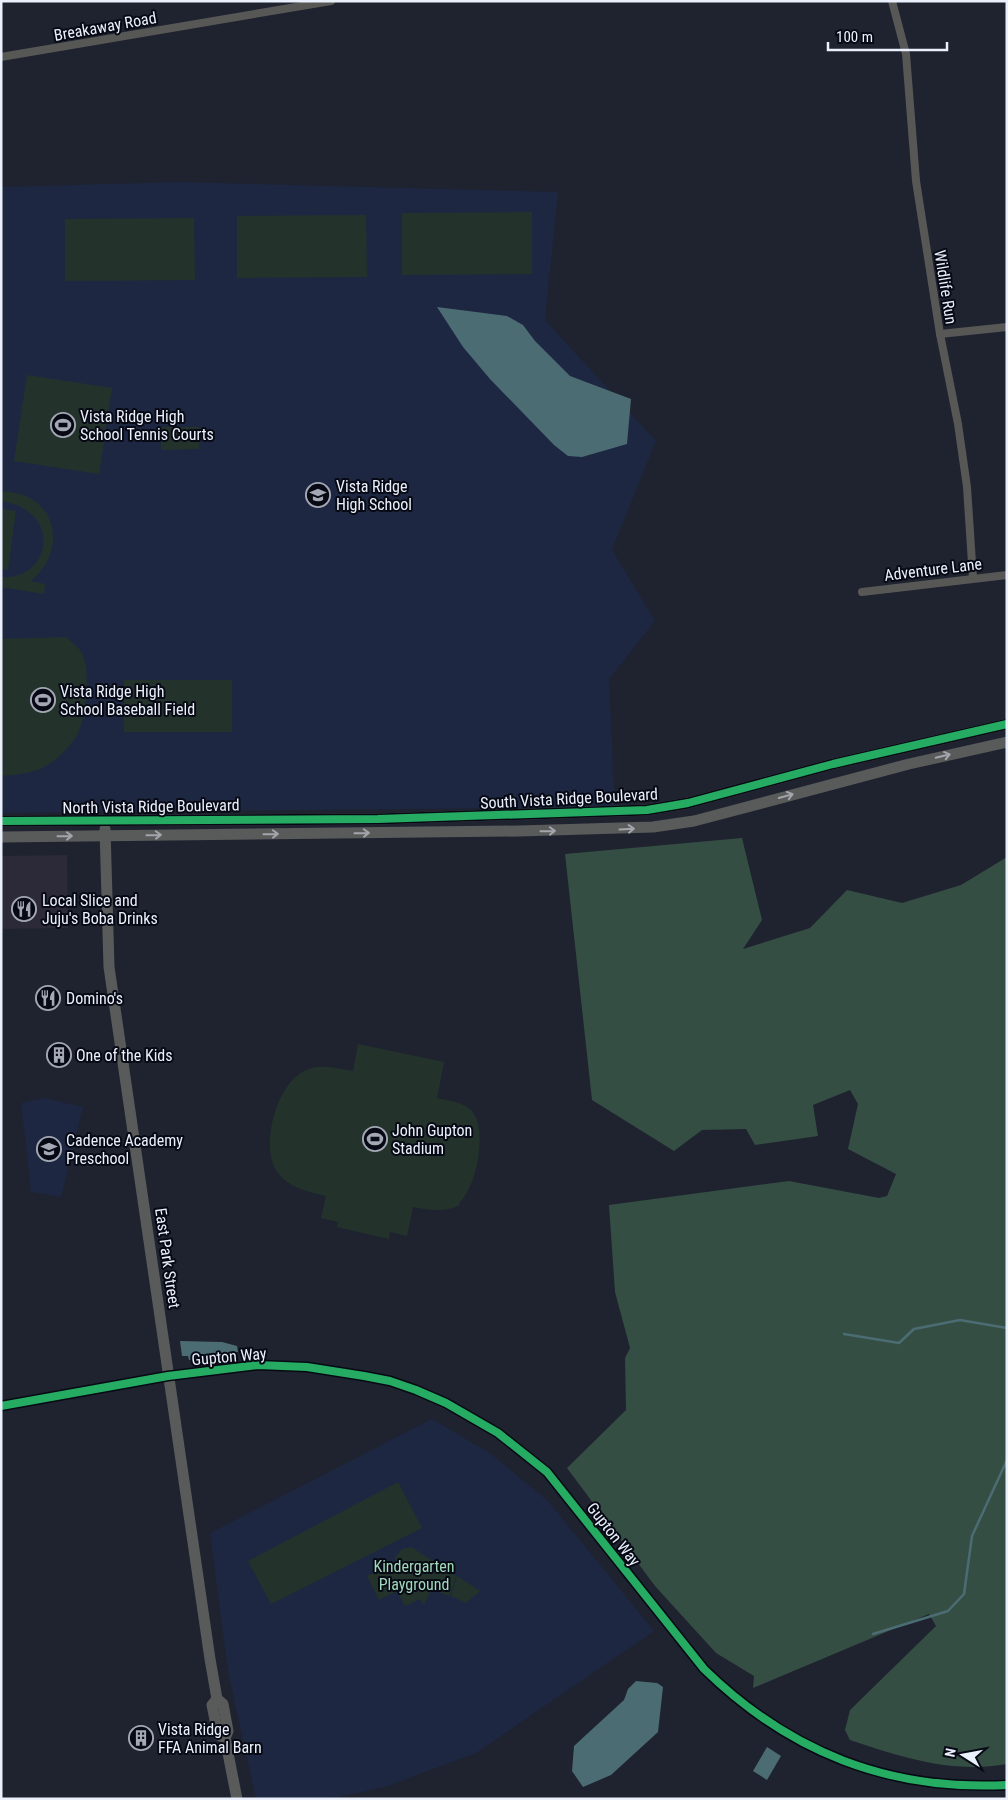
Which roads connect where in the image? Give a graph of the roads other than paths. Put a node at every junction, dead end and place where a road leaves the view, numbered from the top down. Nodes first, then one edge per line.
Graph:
1 (331, 1) edge
2 (892, 1) edge
3 (1, 57) edge
4 (1007, 327) edge
5 (940, 334) junction
6 (1007, 575) edge
7 (974, 578) junction
8 (862, 592) dead end
9 (1007, 724) edge
10 (1007, 742) edge
11 (302, 819) joint
12 (105, 821) junction
13 (1, 822) edge
14 (313, 834) joint
15 (105, 836) junction
16 (1, 837) edge
17 (168, 1376) junction
18 (1, 1406) edge
19 (1007, 1785) edge
20 (237, 1799) edge

1 - 3 street, Breakaway Road
2 - 5 street, Wildlife Run
4 - 5 street
5 - 7 street, Wildlife Run
6 - 7 street, Adventure Lane
7 - 8 street, Adventure Lane
9 - 11 street, South Vista Ridge Boulevard
14 -> 10 street, South Vista Ridge Boulevard
11 - 12 street, North Vista Ridge Boulevard
12 - 13 street, North Vista Ridge Boulevard
12 - 15 street, East Park Street
15 -> 14 street, North Vista Ridge Boulevard
16 -> 15 street, North Vista Ridge Boulevard
15 - 17 street, East Park Street
17 - 18 street, Gupton Way
17 - 19 street, Gupton Way
17 - 20 street, East Park Street

